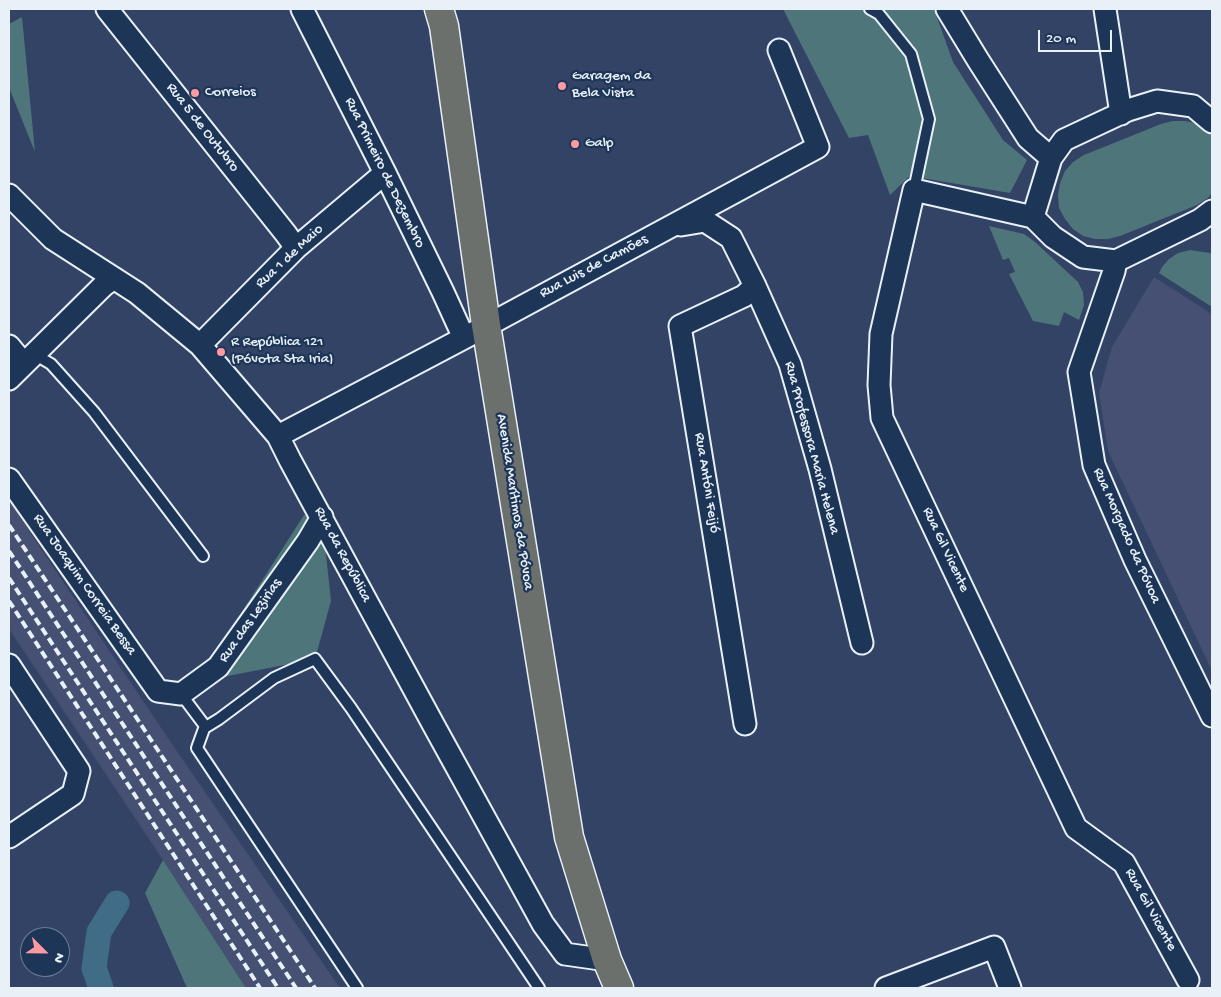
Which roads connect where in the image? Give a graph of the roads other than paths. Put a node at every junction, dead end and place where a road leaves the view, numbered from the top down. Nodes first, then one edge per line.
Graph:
1 (107, 9) edge
2 (302, 9) edge
3 (439, 9) edge
4 (870, 9) edge
5 (947, 9) edge
6 (1105, 9) edge
7 (779, 50) dead end
8 (1121, 114) junction
9 (1212, 122) edge
10 (1051, 158) junction
11 (385, 173) junction
12 (914, 190) junction
13 (9, 195) edge
14 (1033, 217) junction
15 (1208, 220) edge
16 (670, 227) junction
17 (296, 248) junction
18 (1116, 261) junction
19 (114, 278) junction
20 (755, 286) junction
21 (475, 331) junction
22 (200, 344) junction
23 (9, 346) edge
24 (22, 365) edge
25 (278, 436) junction
26 (9, 479) edge
27 (322, 517) junction
28 (203, 556) dead end
29 (862, 643) dead end
30 (9, 665) edge
31 (181, 694) junction
32 (1212, 716) edge
33 (745, 724) dead end
34 (205, 726) junction
35 (9, 837) edge
36 (607, 960) junction
37 (1188, 980) dead end
38 (357, 988) edge
39 (539, 988) edge
40 (619, 988) edge
41 (886, 988) edge
42 (1010, 988) edge

1 - 17 street, Rua 5 de Outubro
2 - 11 street, Rua Primeiro de Dezembro
3 - 21 main road, Avenida Marítimos da Póvoa
4 - 12 lane
5 - 10 street
6 - 8 street
7 - 16 street, Rua Luis de Camões
8 - 9 street
8 - 10 street
10 - 14 street
11 - 17 street, Rua 1 de Maio
11 - 21 street, Rua Primeiro de Dezembro
12 - 14 street
12 - 37 street, Rua Gil Vicente
13 - 19 street, Rua da República
14 - 18 street
15 - 18 street
16 - 20 street, Rua Professora Maria Helena
16 - 21 street, Rua Luis de Camões
17 - 22 street, Rua 1 de Maio
18 - 32 street, Rua Morgado da Póvoa
19 - 22 street, Rua da República
19 - 24 street
20 - 29 street, Rua Professora Maria Helena
20 - 33 street, Rua Antóni Feijó
21 - 25 street, Rua Luis de Camões
21 - 36 main road, Avenida Marítimos da Póvoa
22 - 25 street, Rua da República
23 - 24 street
24 - 28 lane
25 - 27 street, Rua da República
26 - 31 street, Rua Joaquim Correia Bessa
27 - 31 street, Rua das Lezirias
27 - 36 street, Rua da República
30 - 35 street
31 - 34 lane
34 - 38 lane
34 - 39 lane
36 - 40 main road, Avenida Marítimos da Póvoa
41 - 42 street

